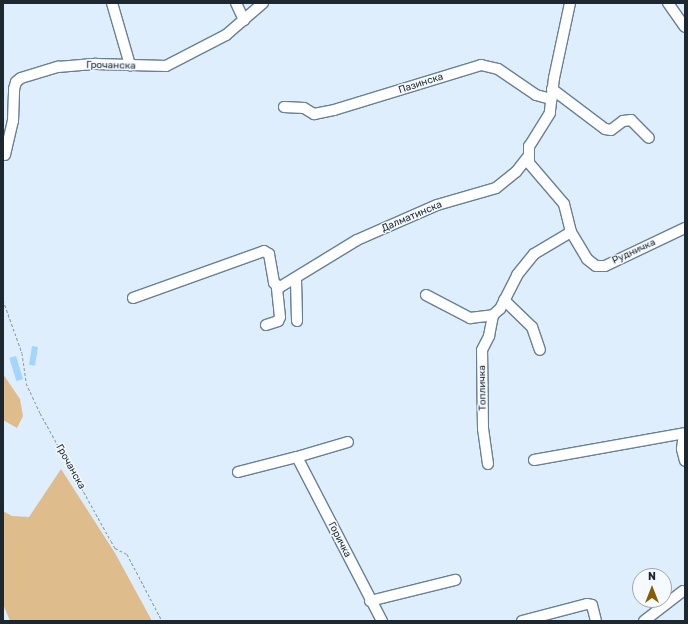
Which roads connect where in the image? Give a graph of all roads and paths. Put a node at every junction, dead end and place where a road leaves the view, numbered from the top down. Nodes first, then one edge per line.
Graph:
1 (112, 3) edge
2 (236, 3) edge
3 (263, 3) edge
4 (570, 3) edge
5 (668, 3) edge
6 (244, 20) junction
7 (685, 27) edge
8 (130, 65) junction
9 (552, 89) junction
10 (551, 99) junction
11 (284, 107) dead end
12 (649, 138) dead end
13 (5, 155) dead end
14 (527, 158) junction
15 (685, 228) edge
16 (571, 232) junction
17 (296, 279) junction
18 (277, 287) junction
19 (426, 295) dead end
20 (133, 298) dead end
21 (3, 300) edge
22 (504, 300) junction
23 (493, 315) junction
24 (297, 321) dead end
25 (266, 325) dead end
26 (540, 350) dead end
27 (684, 434) edge
28 (348, 442) dead end
29 (297, 457) junction
30 (534, 460) dead end
31 (685, 461) edge
32 (488, 464) dead end
33 (238, 472) dead end
34 (455, 580) dead end
35 (683, 591) dead end
36 (370, 601) junction
37 (162, 621) edge
38 (382, 621) edge
39 (522, 621) edge
40 (596, 621) edge
41 (644, 621) edge

1 - 8 street
2 - 6 street
3 - 6 street, Грочанска
4 - 9 street
5 - 7 street
6 - 8 street, Грочанска
8 - 13 street, Грочанска
9 - 10 street
9 - 12 street
10 - 11 street, Пазинска
10 - 14 street
14 - 16 street, Рудничка
14 - 17 street, Далматинска
15 - 16 street, Рудничка
16 - 22 street, Топличка
17 - 18 street, Далматинска
17 - 24 street
18 - 20 street
18 - 25 street
19 - 23 street
21 - 37 path, Грочанска
22 - 23 street, Топличка
22 - 26 street
23 - 32 street, Топличка
27 - 30 street
27 - 31 street
28 - 29 street
29 - 33 street
29 - 36 street, Горичка
34 - 36 street
35 - 41 street
36 - 38 street, Горичка
39 - 40 street

